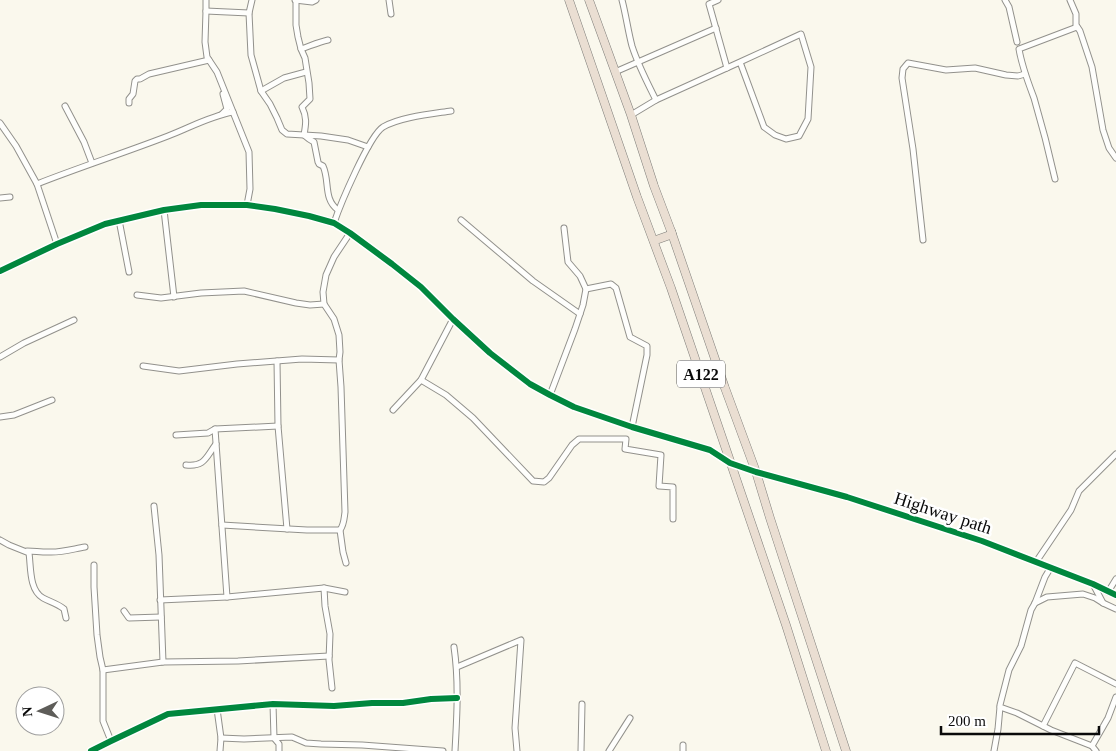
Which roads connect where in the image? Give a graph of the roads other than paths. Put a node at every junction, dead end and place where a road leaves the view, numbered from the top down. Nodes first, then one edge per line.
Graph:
1 (206, 0) edge
2 (252, 0) edge
3 (295, 0) edge
4 (316, 0) edge
5 (389, 0) edge
6 (569, 0) edge
7 (589, 0) edge
8 (622, 0) edge
9 (718, 0) edge
10 (1005, 0) edge
11 (1070, 0) edge
12 (709, 2) edge
13 (206, 11) junction
14 (248, 13) junction
15 (391, 14) dead end
16 (1077, 27) junction
17 (716, 28) junction
18 (328, 40) dead end
19 (1017, 42) dead end
20 (301, 48) junction
21 (209, 60) junction
22 (740, 62) junction
23 (638, 63) junction
24 (727, 68) junction
25 (217, 72) junction
26 (306, 72) junction
27 (615, 72) junction
28 (1025, 74) junction
29 (261, 91) junction
30 (656, 100) junction
31 (129, 103) dead end
32 (65, 106) dead end
33 (451, 110) dead end
34 (233, 112) junction
35 (222, 114) junction
36 (631, 115) junction
37 (0, 123) edge
38 (304, 135) junction
39 (368, 147) junction
40 (1116, 158) edge
41 (92, 163) junction
42 (1055, 178) dead end
43 (37, 184) junction
44 (10, 197) dead end
45 (0, 198) edge
46 (247, 205) junction
47 (164, 210) junction
48 (338, 210) junction
49 (119, 220) junction
50 (461, 220) dead end
51 (334, 223) junction
52 (564, 228) dead end
53 (671, 231) junction
54 (350, 233) junction
55 (923, 240) dead end
56 (654, 241) junction
57 (57, 244) junction
58 (0, 271) edge
59 (130, 272) dead end
60 (586, 289) junction
61 (136, 295) dead end
62 (174, 297) junction
63 (324, 304) junction
64 (580, 314) junction
65 (452, 319) junction
66 (74, 320) dead end
67 (0, 357) edge
68 (339, 360) junction
69 (277, 361) junction
70 (143, 366) dead end
71 (421, 380) junction
72 (550, 395) junction
73 (52, 400) dead end
74 (393, 410) dead end
75 (0, 417) edge
76 (278, 426) junction
77 (632, 427) junction
78 (215, 429) junction
79 (176, 435) dead end
80 (216, 444) junction
81 (1116, 454) edge
82 (730, 462) junction
83 (186, 465) dead end
84 (756, 472) junction
85 (154, 506) dead end
86 (673, 519) dead end
87 (222, 525) junction
88 (288, 529) junction
89 (340, 530) junction
90 (0, 540) edge
91 (85, 546) dead end
92 (25, 551) junction
93 (1036, 562) junction
94 (346, 563) dead end
95 (94, 565) dead end
96 (1051, 568) junction
97 (1116, 579) edge
98 (1093, 584) junction
99 (324, 588) junction
100 (345, 592) dead end
101 (1108, 592) junction
102 (1116, 595) edge
103 (227, 597) junction
104 (160, 600) junction
105 (1035, 603) junction
106 (1103, 603) junction
107 (1116, 609) edge
108 (124, 611) dead end
109 (161, 617) junction
110 (66, 618) dead end
111 (454, 647) dead end
112 (330, 656) junction
113 (163, 662) junction
114 (457, 667) junction
115 (103, 670) junction
116 (1116, 684) edge
117 (332, 688) dead end
118 (1116, 697) edge
119 (457, 698) junction
120 (273, 704) junction
121 (582, 704) dead end
122 (1000, 707) junction
123 (217, 709) junction
124 (630, 718) dead end
125 (1043, 726) junction
126 (221, 738) junction
127 (274, 738) junction
128 (110, 741) junction
129 (1094, 748) edge
130 (91, 751) edge
131 (220, 751) edge
132 (279, 751) edge
133 (443, 751) edge
134 (455, 751) edge
135 (517, 751) edge
136 (581, 751) edge
137 (609, 751) edge
138 (826, 751) edge
139 (846, 751) edge
140 (994, 751) edge

1 - 13 street
2 - 14 street
3 - 4 street
3 - 20 street
5 - 15 street
6 - 56 highway, A122
7 - 27 highway, A122
8 - 23 street
9 - 12 street
10 - 19 street
11 - 16 street
12 - 17 street
13 - 14 street
13 - 21 street
14 - 29 street
16 - 28 street
16 - 40 street
17 - 23 street
17 - 24 street
18 - 20 street
20 - 26 street
21 - 25 street
21 - 31 street
22 - 22 street
22 - 24 street
23 - 27 street
23 - 30 street
24 - 30 street
25 - 34 street
25 - 35 street
26 - 29 street
26 - 38 street
27 - 36 highway, A122
28 - 42 street
28 - 55 street
29 - 38 street
30 - 36 street
32 - 41 street
33 - 39 street
34 - 35 street
34 - 46 street
35 - 41 street
36 - 53 highway, A122
37 - 43 street
38 - 39 street
38 - 48 street
39 - 48 street
41 - 43 street
43 - 57 street
44 - 45 street
46 - 47 street, Highway path
46 - 51 street, Highway path
47 - 49 street, Highway path
47 - 62 street
48 - 51 street
49 - 57 street, Highway path
49 - 59 street
50 - 64 street
51 - 54 street, Highway path
52 - 60 street
53 - 56 highway
53 - 84 highway, A122
54 - 63 street
54 - 65 street, Highway path
56 - 82 highway, A122
57 - 58 street, Highway path
60 - 64 street
60 - 77 street
61 - 62 street
62 - 63 street
63 - 68 street
64 - 72 street
65 - 71 street
65 - 72 street, Highway path
66 - 67 street
68 - 69 street
68 - 89 street
69 - 70 street
69 - 76 street
71 - 74 street
71 - 86 street
72 - 77 street, Highway path
73 - 75 street
76 - 78 street
76 - 88 street
77 - 82 street, Highway path
78 - 79 street
78 - 80 street
80 - 83 street
80 - 87 street
81 - 93 street
82 - 84 street, Highway path
82 - 138 highway, A122
84 - 93 street, Highway path
84 - 139 highway, A122
85 - 104 street
87 - 88 street
87 - 103 street
88 - 89 street
89 - 94 street
90 - 92 street
91 - 92 street
92 - 110 street
93 - 96 street, Highway path
95 - 115 street
96 - 98 street, Highway path
96 - 105 street
97 - 101 street
98 - 101 street, Highway path
98 - 106 street
99 - 100 street
99 - 103 street
99 - 112 street
101 - 102 street, Highway path
103 - 104 street
104 - 109 street
105 - 106 street
105 - 122 street
106 - 107 street
108 - 109 street
109 - 113 street
111 - 114 street
112 - 113 street
112 - 117 street
113 - 115 street
114 - 119 street
114 - 135 street
115 - 128 street
116 - 125 street
118 - 129 street
119 - 120 street
119 - 134 street
120 - 123 street
120 - 127 street
121 - 136 street
122 - 125 street
122 - 140 street
123 - 126 street
123 - 128 street
124 - 137 street
125 - 129 street
126 - 127 street
126 - 131 street
127 - 132 street
127 - 133 street
128 - 130 street

